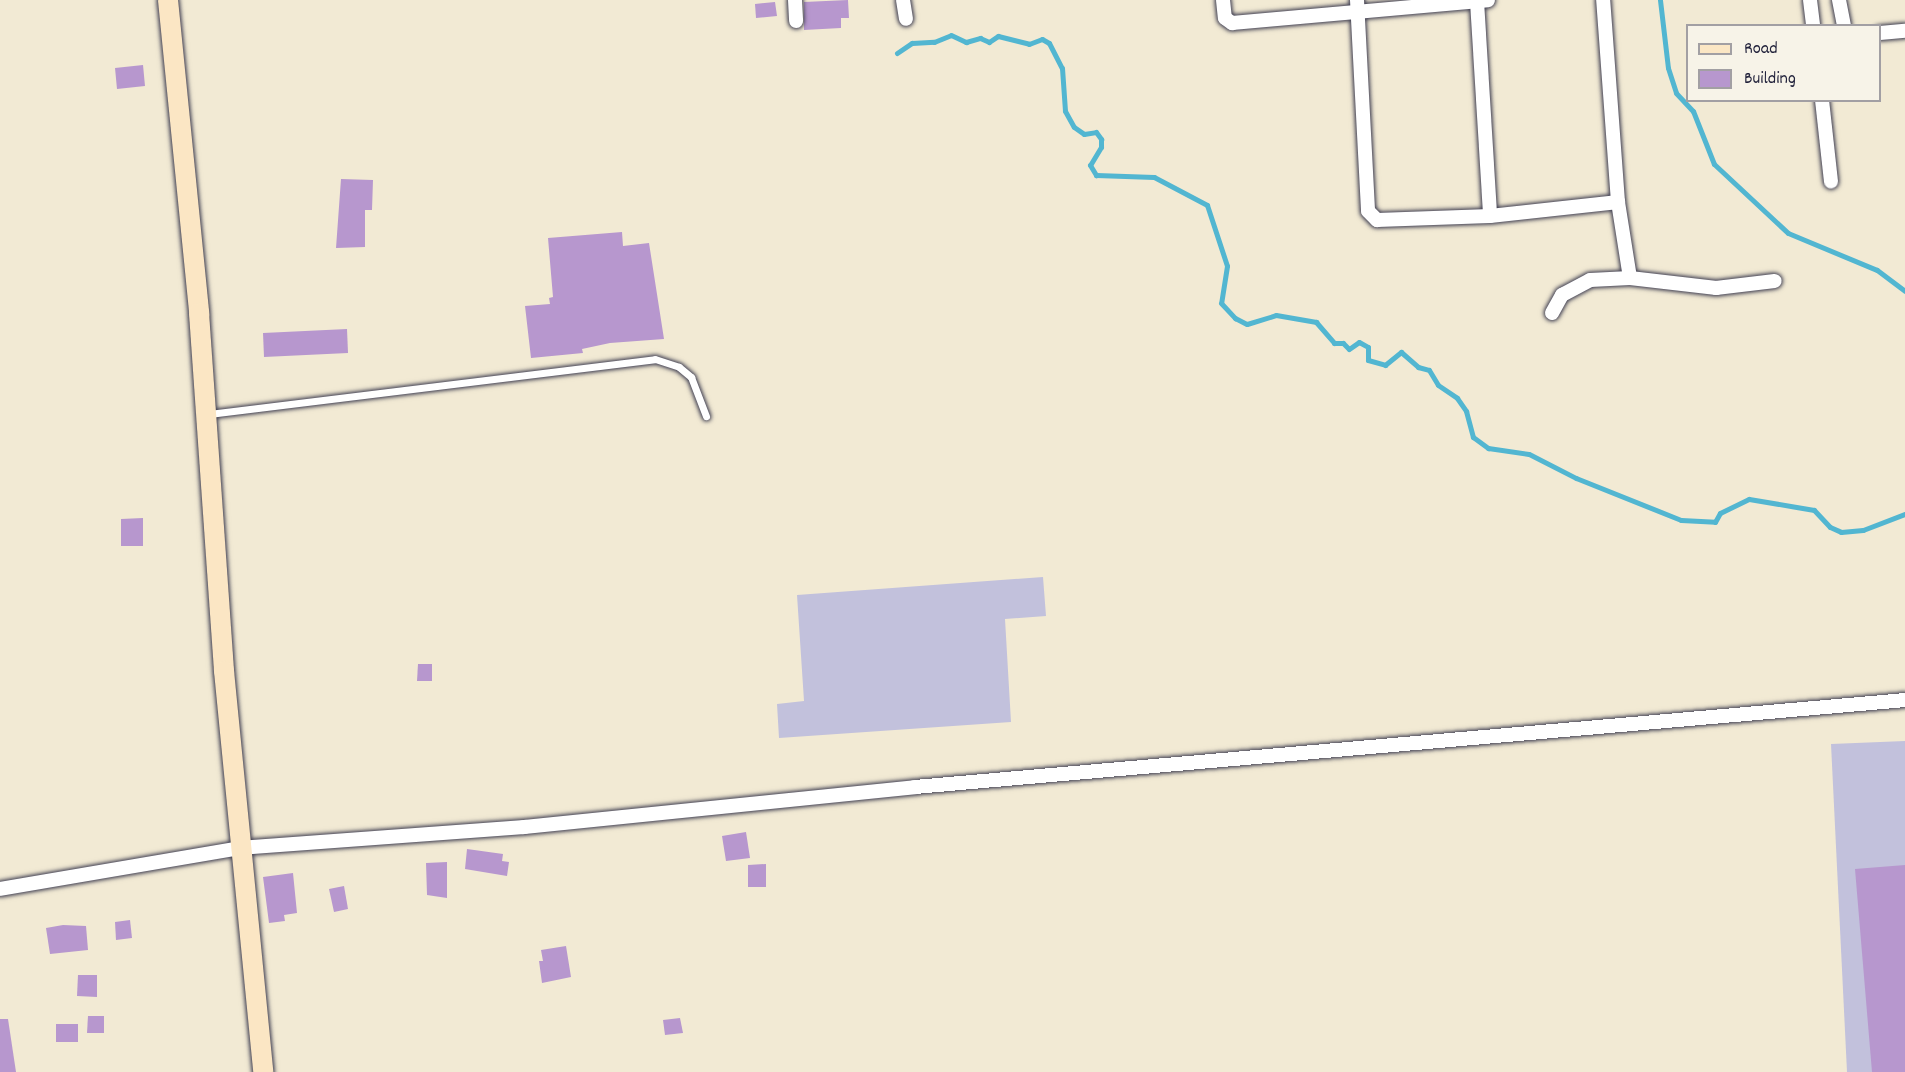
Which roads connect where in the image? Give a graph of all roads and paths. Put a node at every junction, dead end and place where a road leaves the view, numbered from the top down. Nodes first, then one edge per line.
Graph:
1 (168, 0) edge
2 (795, 0) edge
3 (903, 0) edge
4 (1223, 0) edge
5 (1603, 0) edge
6 (1810, 0) edge
7 (1839, 0) edge
8 (1482, 1) edge
9 (1358, 5) edge
10 (906, 18) dead end
11 (796, 21) dead end
12 (1813, 24) edge
13 (1844, 24) edge
14 (1905, 31) edge
15 (1881, 33) edge
16 (1822, 102) edge
17 (1831, 182) dead end
18 (1618, 202) junction
19 (1490, 216) junction
20 (1630, 278) junction
21 (1775, 280) dead end
22 (1552, 313) dead end
23 (207, 414) junction
24 (706, 416) dead end
25 (1905, 700) edge
26 (239, 848) junction
27 (0, 889) edge
28 (262, 1072) edge

1 - 23 street
2 - 11 street
3 - 10 street
4 - 9 street
5 - 18 street
6 - 12 street
7 - 13 street
8 - 9 street
8 - 19 street
9 - 19 street
14 - 15 street
16 - 17 street
18 - 19 street
18 - 20 street
20 - 21 street
20 - 22 street
23 - 24 lane
23 - 26 street
25 - 26 street
26 - 27 street
26 - 28 street

